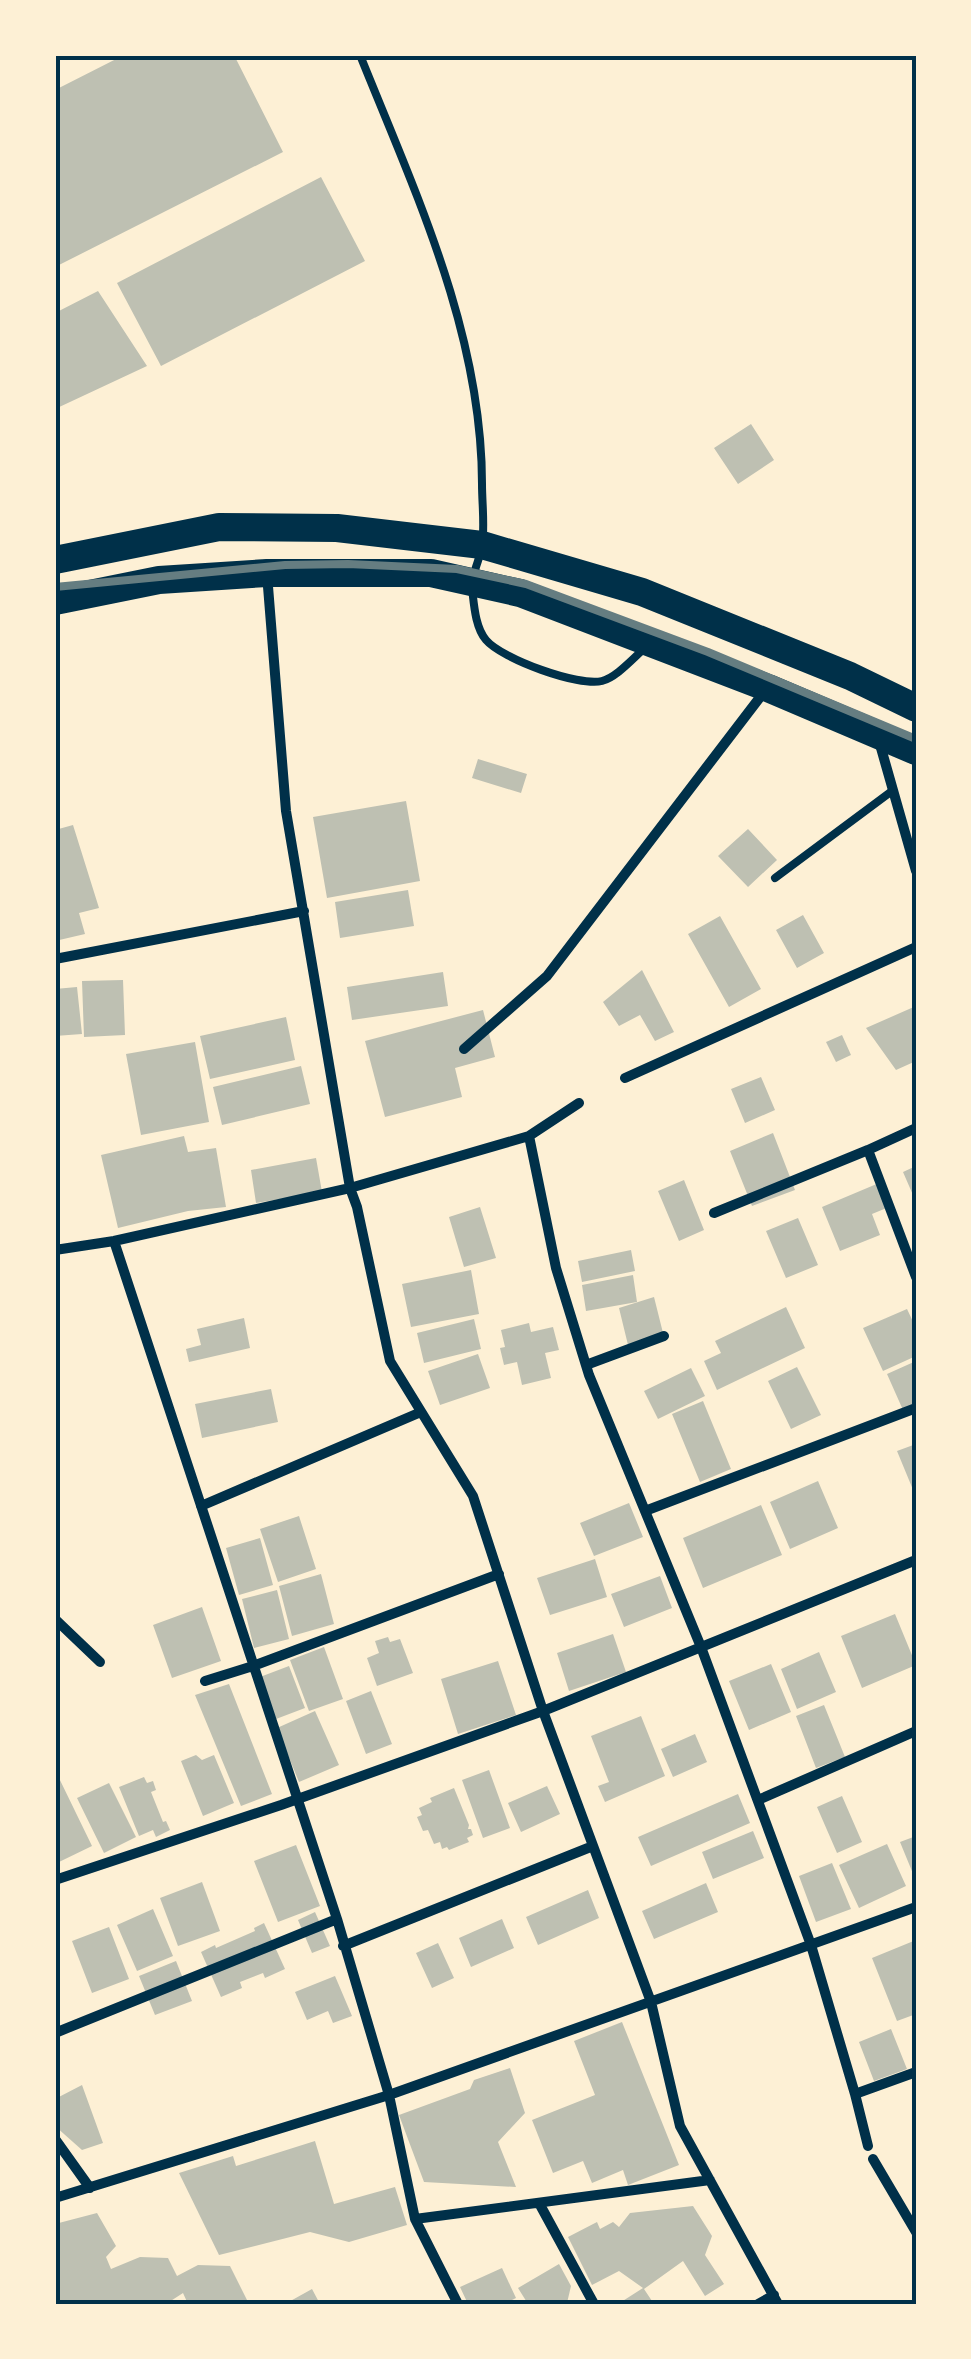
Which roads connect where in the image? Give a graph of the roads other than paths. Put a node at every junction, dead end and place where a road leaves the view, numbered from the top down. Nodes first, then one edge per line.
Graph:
1 (360, 55) edge
2 (482, 544) junction
3 (55, 560) edge
4 (267, 573) junction
5 (472, 582) junction
6 (55, 601) edge
7 (651, 643) junction
8 (768, 688) junction
9 (916, 708) edge
10 (878, 735) junction
11 (916, 751) edge
12 (892, 791) junction
13 (916, 871) edge
14 (775, 878) dead end
15 (304, 911) junction
16 (916, 946) edge
17 (55, 959) edge
18 (464, 1049) dead end
19 (625, 1078) dead end
20 (579, 1102) dead end
21 (916, 1128) edge
22 (528, 1136) junction
23 (868, 1150) junction
24 (350, 1188) junction
25 (714, 1213) dead end
26 (114, 1241) junction
27 (55, 1250) edge
28 (916, 1276) edge
29 (664, 1336) dead end
30 (586, 1365) junction
31 (916, 1408) edge
32 (422, 1412) junction
33 (201, 1506) junction
34 (645, 1511) junction
35 (916, 1560) edge
36 (499, 1574) junction
37 (55, 1619) edge
38 (701, 1647) junction
39 (100, 1662) dead end
40 (254, 1666) junction
41 (205, 1681) dead end
42 (543, 1711) junction
43 (916, 1730) edge
44 (297, 1799) junction
45 (758, 1800) junction
46 (593, 1846) junction
47 (55, 1880) edge
48 (916, 1907) edge
49 (337, 1919) junction
50 (811, 1945) junction
51 (343, 1946) junction
52 (651, 2002) junction
53 (55, 2034) edge
54 (916, 2072) edge
55 (855, 2094) junction
56 (390, 2096) junction
57 (55, 2139) edge
58 (868, 2146) dead end
59 (873, 2158) dead end
60 (710, 2180) junction
61 (90, 2188) junction
62 (55, 2198) edge
63 (539, 2203) junction
64 (415, 2220) junction
65 (916, 2232) edge
66 (776, 2300) edge
67 (458, 2304) edge
68 (594, 2304) edge
69 (758, 2304) edge

1 - 2 lane
2 - 3 highway
2 - 5 lane
2 - 9 highway
4 - 5 highway
4 - 6 highway
4 - 15 street
5 - 7 highway
5 - 7 lane
7 - 8 highway
8 - 10 highway
8 - 18 street
10 - 11 highway
10 - 12 street
12 - 13 street
12 - 14 lane
15 - 17 street
15 - 24 street
16 - 19 street
20 - 22 street
21 - 23 street
22 - 24 street
22 - 30 street
23 - 25 street
23 - 28 street
24 - 26 street
24 - 32 street
26 - 27 street
26 - 33 street
29 - 30 street
30 - 34 street
31 - 34 street
32 - 33 street
32 - 36 street
33 - 40 street
34 - 38 street
35 - 38 street
36 - 40 street
36 - 42 street
37 - 39 street
38 - 42 street
38 - 45 street
40 - 41 street
40 - 44 street
42 - 44 street
42 - 46 street
43 - 45 street
44 - 47 street
44 - 49 street
45 - 50 street
46 - 51 street
46 - 52 street
48 - 50 street
49 - 51 street
49 - 53 street
50 - 52 street
50 - 55 street
51 - 56 street
52 - 56 street
52 - 60 street
54 - 55 street
55 - 58 street
56 - 61 street
56 - 64 street
57 - 61 street
59 - 65 street
60 - 63 street
60 - 66 street
61 - 62 street
63 - 64 street
63 - 68 street
64 - 67 street
66 - 69 street

